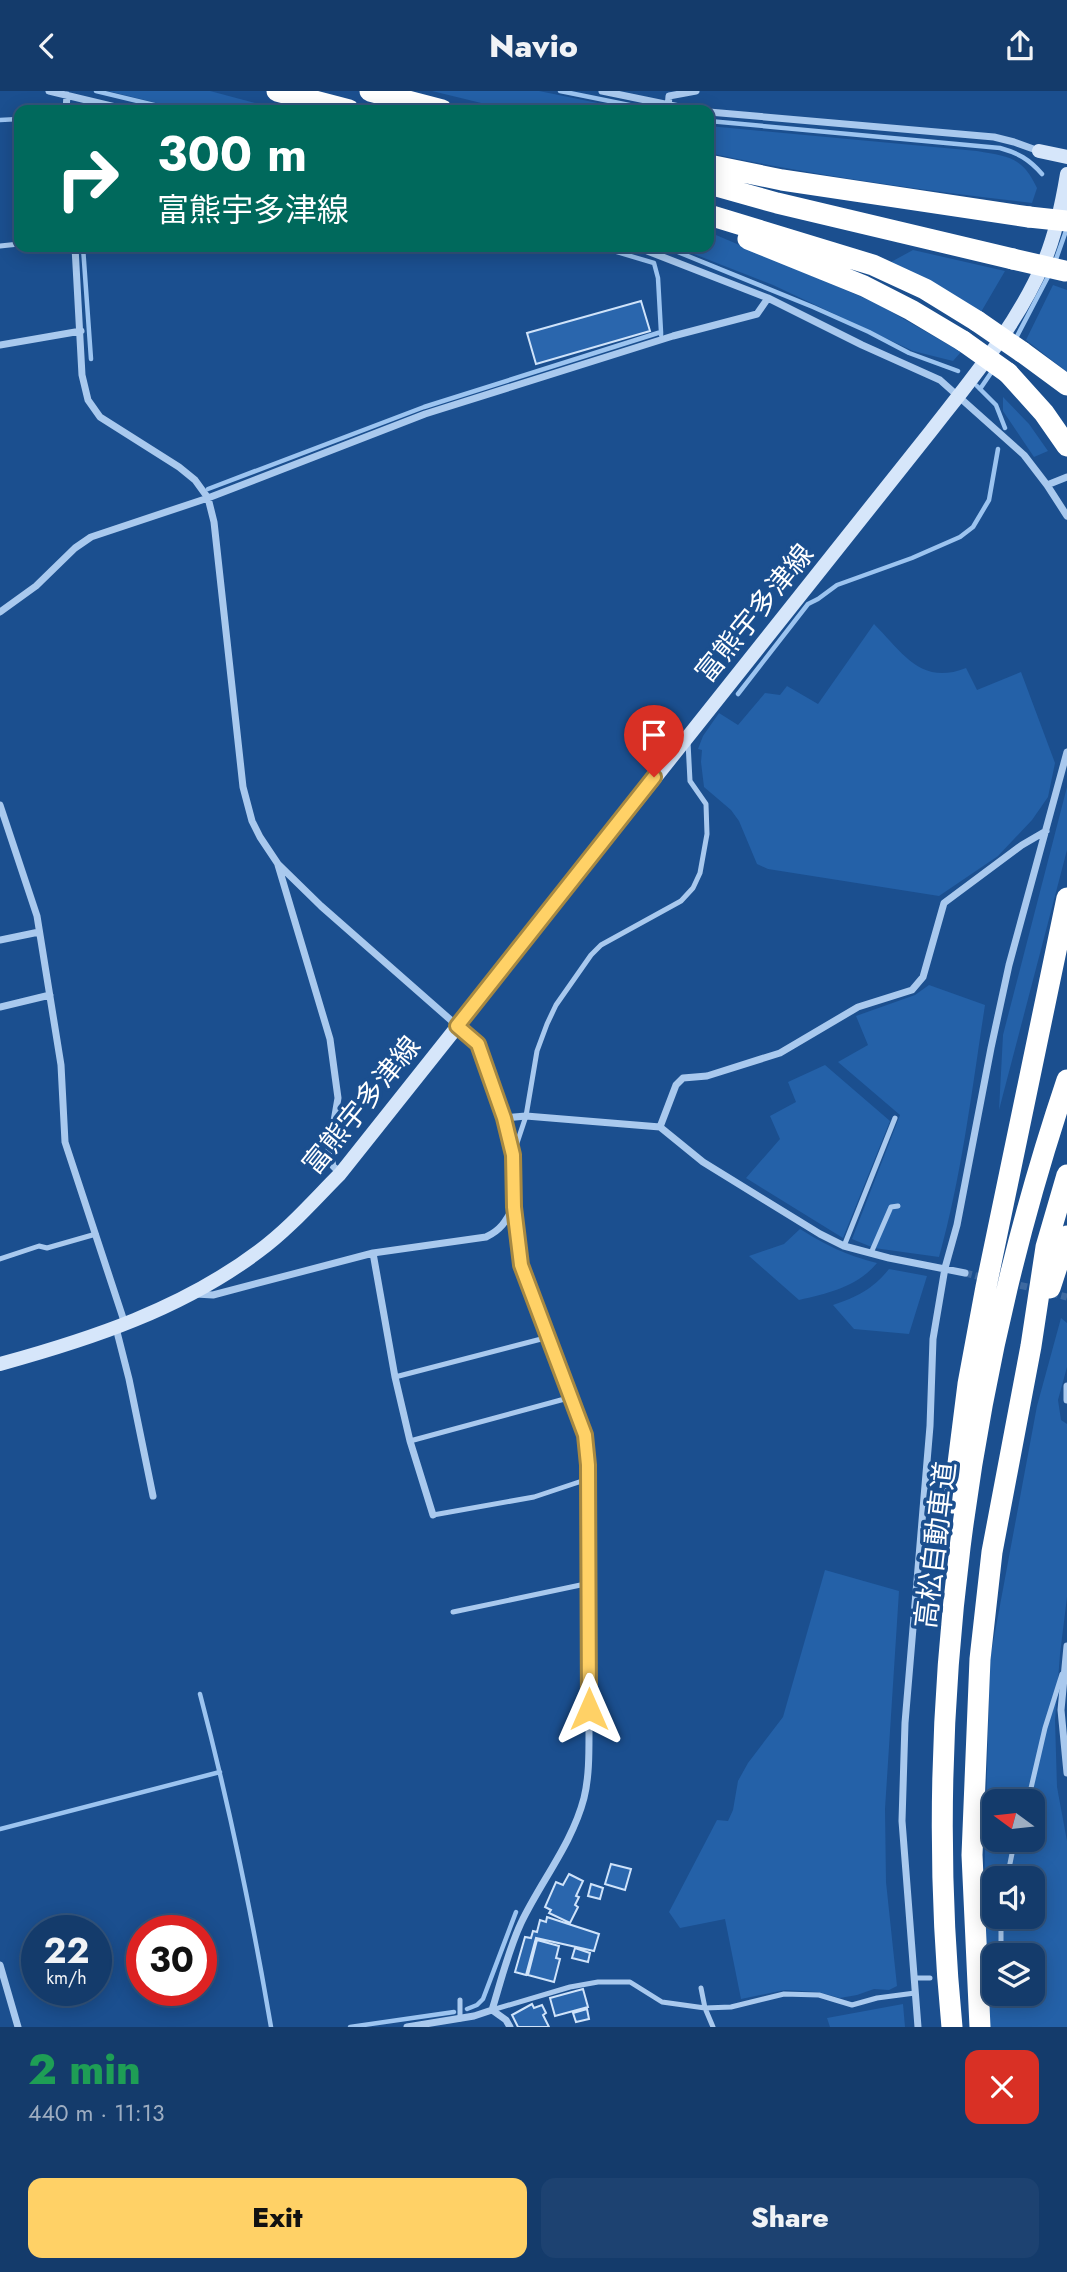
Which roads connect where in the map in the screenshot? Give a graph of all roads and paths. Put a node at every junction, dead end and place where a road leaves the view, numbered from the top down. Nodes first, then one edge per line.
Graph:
1 (49, 91) edge
2 (277, 91) edge
3 (370, 91) edge
4 (602, 91) edge
5 (696, 91) edge
6 (66, 95) junction
7 (66, 105) edge
8 (107, 105) edge
9 (330, 105) edge
10 (423, 105) edge
11 (656, 105) edge
12 (668, 105) edge
13 (714, 112) edge
14 (1039, 151) joint
15 (1067, 157) edge
16 (714, 166) edge
17 (1067, 174) edge
18 (714, 185) edge
19 (714, 217) edge
20 (1067, 221) edge
21 (714, 224) edge
22 (75, 252) edge
23 (658, 252) edge
24 (1066, 271) edge
25 (768, 297) junction
26 (81, 331) junction
27 (0, 345) edge
28 (1067, 385) edge
29 (959, 395) junction
30 (1067, 446) edge
31 (1067, 477) edge
32 (1047, 485) junction
33 (208, 498) junction
34 (1067, 516) edge
35 (0, 612) edge
36 (688, 735) junction
37 (1067, 752) edge
38 (0, 806) edge
39 (1046, 831) junction
40 (278, 864) junction
41 (1067, 898) edge
42 (40, 932) junction
43 (0, 940) edge
44 (50, 995) junction
45 (0, 1007) edge
46 (457, 1026) junction
47 (1067, 1080) edge
48 (526, 1116) junction
49 (504, 1118) junction
50 (895, 1118) dead end
51 (660, 1127) junction
52 (513, 1155) junction
53 (340, 1174) junction
54 (1067, 1175) edge
55 (898, 1206) dead end
56 (514, 1207) junction
57 (96, 1234) junction
58 (1067, 1236) edge
59 (844, 1245) junction
60 (373, 1253) junction
61 (871, 1253) junction
62 (0, 1259) edge
63 (945, 1268) junction
64 (965, 1273) tunnel mouth
65 (190, 1294) junction
66 (120, 1326) junction
67 (549, 1337) junction
68 (1031, 1346) junction
69 (0, 1364) edge
70 (395, 1377) junction
71 (1067, 1385) edge
72 (572, 1397) junction
73 (1067, 1400) edge
74 (410, 1441) junction
75 (588, 1479) junction
76 (153, 1496) dead end
77 (433, 1515) joint
78 (590, 1583) junction
79 (453, 1612) dead end
80 (1067, 1646) edge
81 (1063, 1671) junction
82 (944, 1729) junction
83 (1067, 1773) edge
84 (1031, 1789) edge
85 (0, 1965) edge
86 (914, 1978) junction
87 (930, 1978) dead end
88 (701, 1988) dead end
89 (915, 1993) junction
90 (460, 2000) dead end
91 (705, 2008) junction
92 (492, 2010) junction
93 (460, 2019) junction
94 (433, 2025) edge
95 (18, 2027) edge
96 (407, 2027) edge
97 (510, 2027) edge
98 (713, 2027) edge
99 (918, 2027) edge
100 (952, 2027) edge
101 (980, 2027) edge

1 - 6 street
2 - 9 highway
3 - 10 highway
4 - 11 street
5 - 12 street
6 - 7 street
6 - 8 street
13 - 14 street
14 - 15 main road
16 - 20 highway, bridge
17 - 29 main road, 富熊宇多津線
18 - 24 highway, bridge
19 - 28 highway, bridge
21 - 30 highway, bridge
22 - 26 street
23 - 25 street
25 - 29 street
25 - 33 street
26 - 27 street
26 - 33 street
29 - 32 street
29 - 36 main road, 富熊宇多津線
31 - 32 street
32 - 34 street
33 - 35 street
33 - 40 street
36 - 46 main road, 富熊宇多津線
36 - 48 lane
37 - 39 street
38 - 42 street
39 - 51 street
39 - 63 street
40 - 46 street
40 - 53 street
41 - 82 highway
42 - 43 street
42 - 44 street
44 - 45 street
44 - 57 street
46 - 49 street
46 - 53 main road, 富熊宇多津線
47 - 82 highway, 高松自動車道
48 - 49 street
48 - 51 street
48 - 52 lane
49 - 52 street
50 - 59 lane
51 - 59 street
52 - 56 street
53 - 65 main road, 富熊宇多津線
54 - 68 highway, 高松自動車道
55 - 61 lane
56 - 60 street
56 - 67 street
57 - 62 lane
57 - 66 street
58 - 68 highway
59 - 61 street
60 - 65 street
60 - 70 street
61 - 63 street
63 - 64 street
63 - 86 street
65 - 66 main road, 富熊宇多津線
66 - 69 main road, 富熊宇多津線
66 - 76 street
67 - 70 lane
67 - 72 street
68 - 101 highway, 高松自動車道
70 - 74 street
71 - 73 street
72 - 74 lane
72 - 75 street
74 - 77 street
75 - 77 lane
75 - 78 street
78 - 79 lane
78 - 92 street
80 - 81 street
81 - 83 street
81 - 84 lane
82 - 100 highway, 高松自動車道
85 - 95 street
86 - 87 lane
86 - 89 street
88 - 91 lane
89 - 91 lane
89 - 99 street
90 - 93 lane
91 - 92 lane
91 - 98 lane
92 - 93 street
92 - 97 street
93 - 94 street
94 - 96 street

